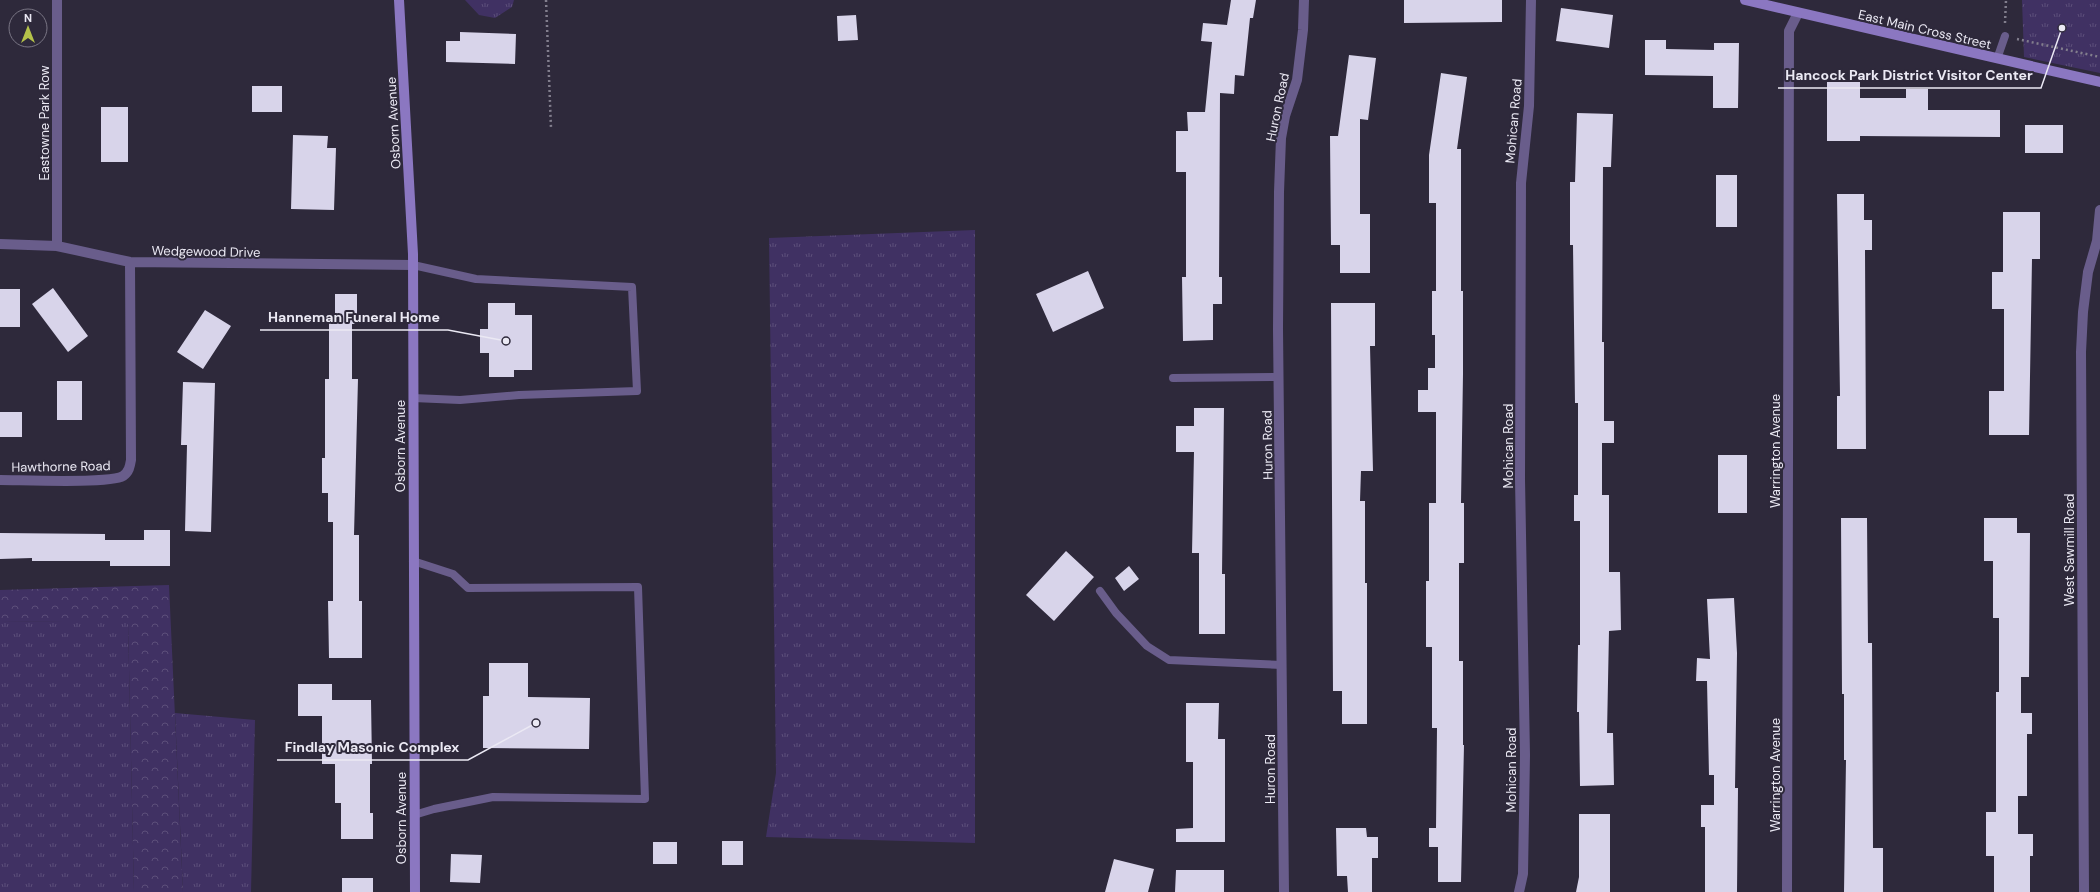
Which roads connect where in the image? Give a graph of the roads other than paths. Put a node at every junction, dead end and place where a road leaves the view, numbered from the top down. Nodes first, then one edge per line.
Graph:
1 (57, 0) edge
2 (399, 0) edge
3 (1304, 0) edge
4 (1531, 0) edge
5 (1745, 0) edge
6 (1798, 13) junction
7 (2005, 36) road end
8 (1997, 59) junction
9 (2100, 82) edge
10 (2100, 210) edge
11 (0, 244) edge
12 (56, 246) junction
13 (130, 262) junction
14 (414, 265) junction
15 (1279, 377) junction
16 (1173, 378) dead end
17 (414, 398) junction
18 (0, 480) edge
19 (414, 561) junction
20 (1100, 591) dead end
21 (1282, 665) junction
22 (414, 815) junction
23 (415, 892) edge
24 (1284, 892) edge
25 (1519, 892) edge
26 (1787, 892) edge
27 (2084, 892) edge

1 - 12 street, Eastowne Park Row
2 - 14 main road, Osborn Avenue
3 - 15 street, Huron Road
4 - 25 street, Mohican Road
5 - 6 main road, East Main Cross Street
6 - 8 main road, East Main Cross Street
6 - 26 street, Warrington Avenue
7 - 8 lane
8 - 9 main road, East Main Cross Street
10 - 27 street, West Sawmill Road
11 - 12 street, Wedgewood Drive
12 - 13 street, Wedgewood Drive
13 - 14 street, Wedgewood Drive
13 - 18 street, Hawthorne Road
14 - 17 main road, Osborn Avenue
14 - 17 lane
15 - 16 lane
15 - 21 street, Huron Road
17 - 19 main road, Osborn Avenue
19 - 22 main road, Osborn Avenue
19 - 22 lane
20 - 21 lane
21 - 24 street, Huron Road
22 - 23 main road, Osborn Avenue

